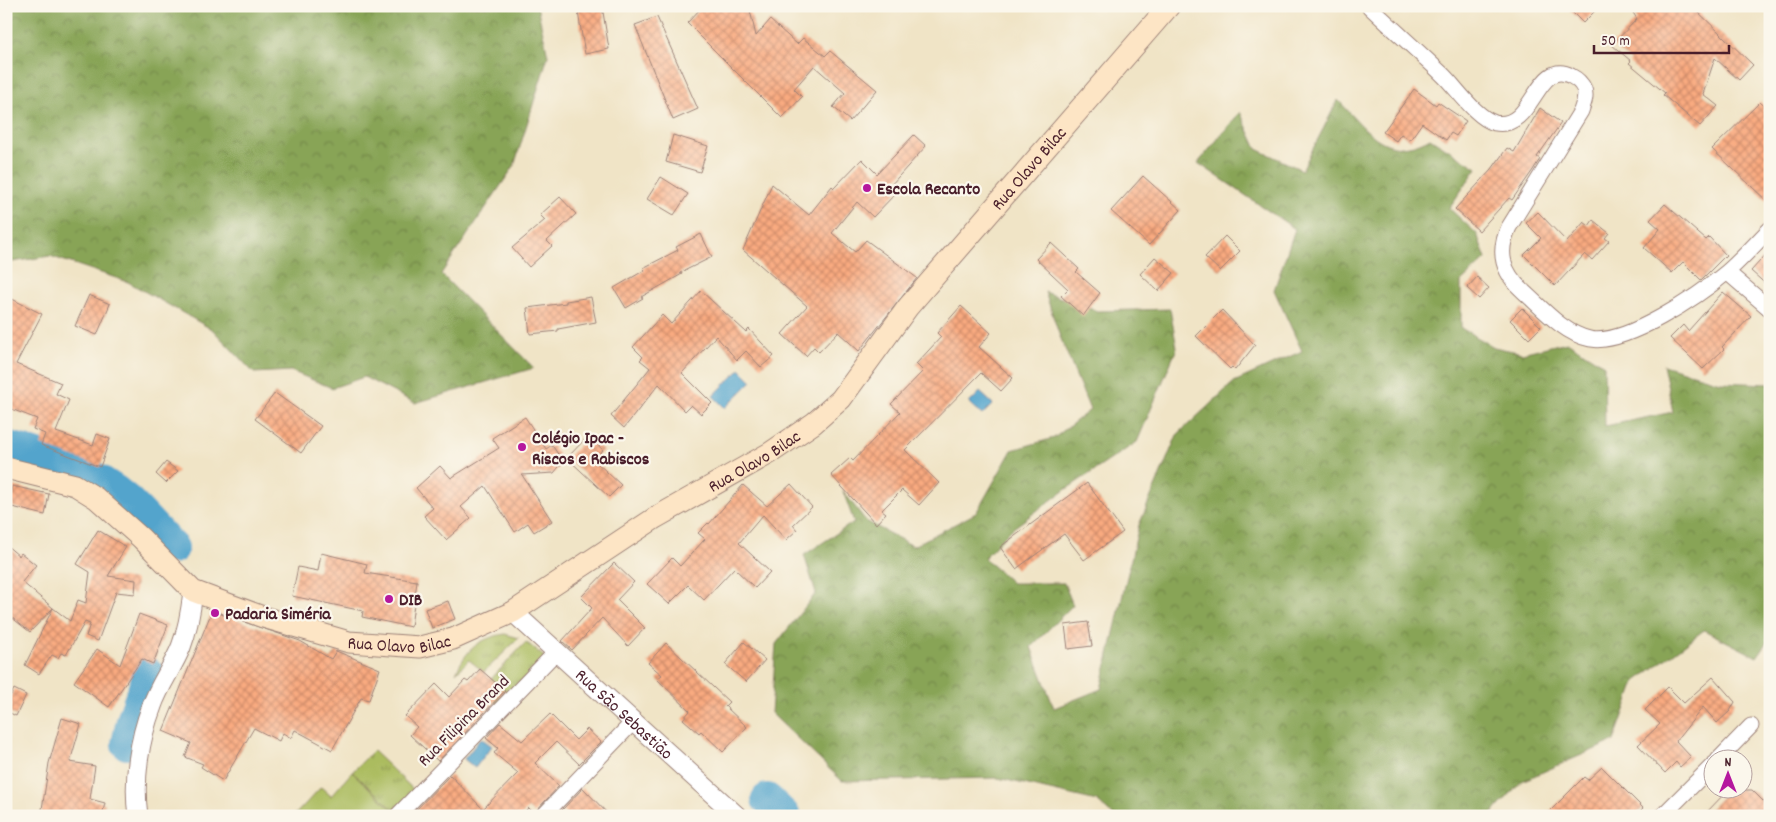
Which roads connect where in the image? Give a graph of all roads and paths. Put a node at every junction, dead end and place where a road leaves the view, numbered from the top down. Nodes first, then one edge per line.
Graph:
1 (1169, 6) edge
2 (1369, 6) edge
3 (1770, 229) edge
4 (1727, 272) junction
5 (1770, 309) edge
6 (6, 468) edge
7 (193, 591) junction
8 (513, 612) junction
9 (557, 651) junction
10 (634, 721) junction
11 (1751, 726) dead end
12 (1728, 750) edge
13 (1704, 774) edge
14 (138, 816) edge
15 (397, 816) edge
16 (543, 816) edge
17 (737, 816) edge
18 (1662, 816) edge

1 - 8 main road, Rua Olavo Bilac
2 - 4 street
3 - 4 street
4 - 5 street
6 - 7 main road, Rua Olavo Bilac
7 - 8 main road, Rua Olavo Bilac
7 - 14 street
8 - 9 street, Rua São Sebastião
9 - 10 street, Rua São Sebastião
9 - 15 street, Rua Filipina Brand
10 - 16 street
10 - 17 street, Rua São Sebastião
11 - 12 street
13 - 18 street

